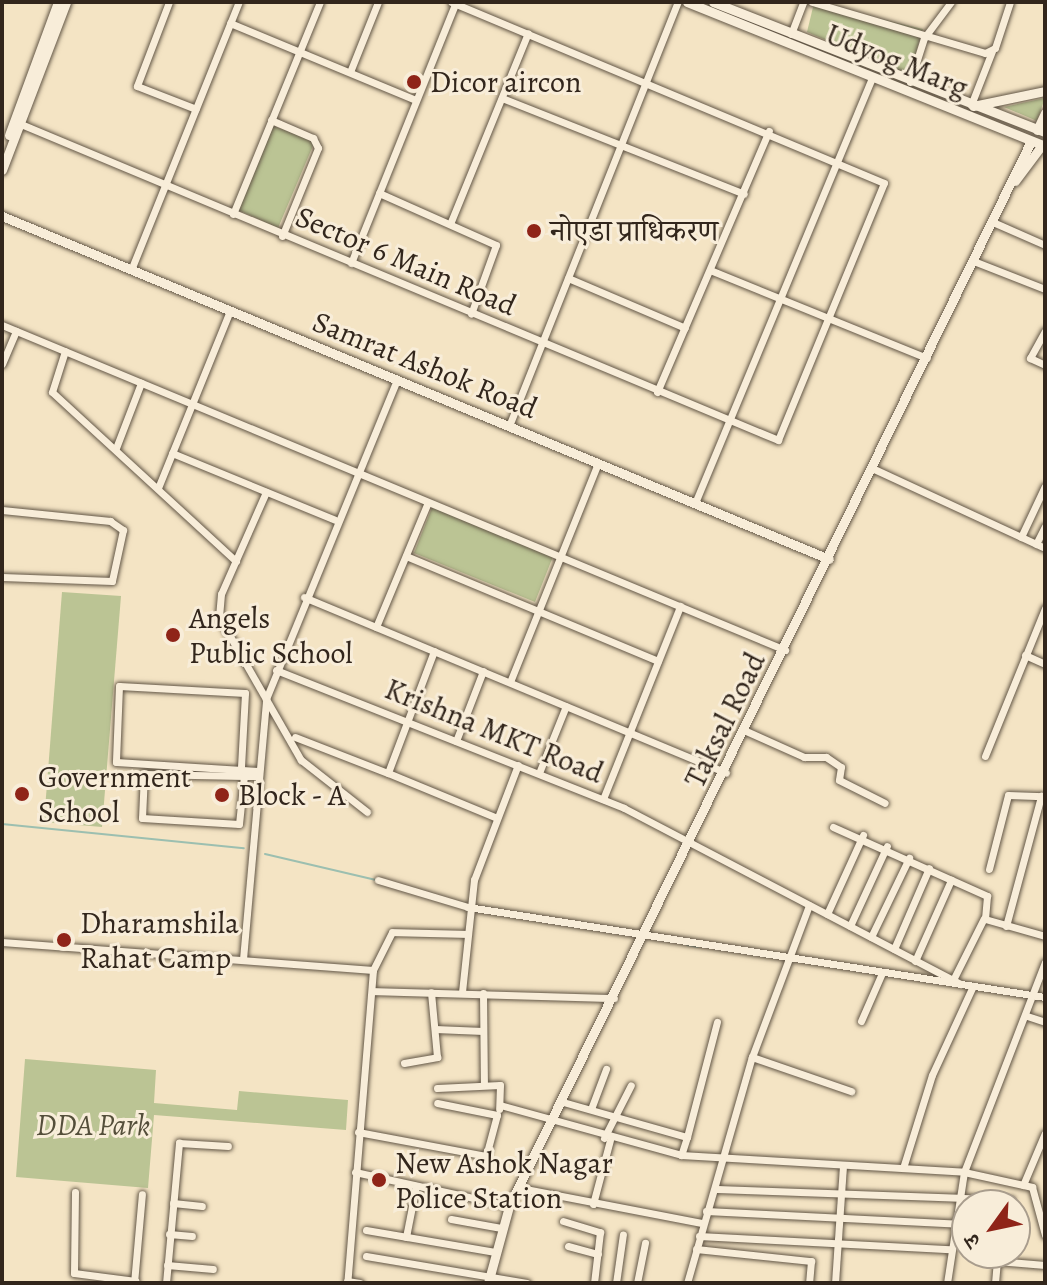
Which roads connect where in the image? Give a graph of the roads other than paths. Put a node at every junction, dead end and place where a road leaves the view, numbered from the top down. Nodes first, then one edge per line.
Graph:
1 (58, 2) edge
2 (66, 2) edge
3 (169, 2) edge
4 (239, 2) edge
5 (320, 2) edge
6 (378, 2) edge
7 (678, 2) edge
8 (687, 2) edge
9 (713, 2) edge
10 (803, 2) edge
11 (812, 2) edge
12 (951, 2) edge
13 (1010, 2) edge
14 (453, 3) edge
15 (230, 23) junction
16 (528, 33) junction
17 (791, 34) junction
18 (924, 38) junction
19 (992, 51) junction
20 (300, 52) junction
21 (350, 72) junction
22 (872, 78) junction
23 (647, 81) junction
24 (910, 82) junction
25 (1045, 91) edge
26 (502, 98) junction
27 (416, 100) junction
28 (970, 107) junction
29 (196, 109) junction
30 (1045, 113) edge
31 (271, 120) junction
32 (17, 122) junction
33 (769, 131) junction
34 (1041, 131) edge
35 (1031, 141) junction
36 (621, 145) junction
37 (1044, 145) edge
38 (2, 153) edge
39 (1045, 156) edge
40 (838, 159) junction
41 (2, 170) edge
42 (1025, 173) junction
43 (1015, 181) junction
44 (165, 185) junction
45 (379, 193) junction
46 (744, 194) junction
47 (233, 214) junction
48 (2, 216) edge
49 (995, 223) junction
50 (450, 224) junction
51 (282, 236) junction
52 (1045, 245) edge
53 (976, 262) junction
54 (351, 263) junction
55 (131, 270) junction
56 (710, 270) junction
57 (568, 278) junction
58 (1045, 289) edge
59 (780, 298) junction
60 (230, 311) junction
61 (471, 314) junction
62 (830, 319) junction
63 (2, 325) edge
64 (685, 328) junction
65 (16, 331) junction
66 (1045, 331) edge
67 (542, 344) junction
68 (65, 351) junction
69 (928, 358) junction
70 (2, 364) edge
71 (1045, 365) edge
72 (397, 380) junction
73 (141, 383) junction
74 (657, 392) junction
75 (192, 404) junction
76 (729, 422) junction
77 (509, 426) junction
78 (116, 448) junction
79 (172, 453) junction
80 (598, 463) junction
81 (874, 469) junction
82 (355, 471) junction
83 (1045, 486) edge
84 (158, 488) junction
85 (266, 492) junction
86 (428, 502) junction
87 (695, 503) junction
88 (2, 510) edge
89 (335, 520) junction
90 (1045, 526) edge
91 (1021, 537) junction
92 (1036, 544) junction
93 (1045, 548) edge
94 (406, 556) junction
95 (560, 557) junction
96 (829, 559) junction
97 (236, 561) junction
98 (2, 577) edge
99 (304, 597) junction
100 (680, 606) junction
101 (1045, 608) edge
102 (539, 611) junction
103 (376, 627) junction
104 (785, 650) junction
105 (434, 651) junction
106 (1025, 655) junction
107 (658, 661) junction
108 (1045, 664) edge
109 (276, 670) junction
110 (483, 671) junction
111 (510, 682) junction
112 (266, 699) junction
113 (566, 706) junction
114 (407, 722) junction
115 (746, 731) junction
116 (628, 732) junction
117 (295, 737) dead end
118 (456, 741) junction
119 (985, 756) dead end
120 (518, 765) junction
121 (242, 771) junction
122 (388, 773) junction
123 (539, 773) junction
124 (726, 773) junction
125 (258, 774) junction
126 (1043, 796) edge
127 (603, 799) junction
128 (885, 803) dead end
129 (367, 812) dead end
130 (497, 818) junction
131 (833, 827) dead end
132 (863, 835) junction
133 (692, 843) junction
134 (887, 846) junction
135 (909, 858) junction
136 (929, 868) junction
137 (989, 869) dead end
138 (378, 880) dead end
139 (951, 880) junction
140 (809, 905) junction
141 (468, 907) junction
142 (827, 914) junction
143 (984, 918) junction
144 (850, 926) junction
145 (1006, 926) junction
146 (466, 934) junction
147 (647, 935) junction
148 (1045, 936) edge
149 (871, 937) junction
150 (2, 942) edge
151 (894, 949) junction
152 (243, 959) junction
153 (787, 959) junction
154 (915, 961) junction
155 (1045, 962) edge
156 (373, 970) junction
157 (882, 973) junction
158 (957, 982) junction
159 (973, 986) junction
160 (373, 991) junction
161 (431, 992) junction
162 (462, 992) junction
163 (483, 993) junction
164 (1034, 995) junction
165 (1045, 997) edge
166 (614, 998) junction
167 (1027, 1016) junction
168 (861, 1021) dead end
169 (717, 1022) dead end
170 (1045, 1022) edge
171 (435, 1029) junction
172 (483, 1031) junction
173 (752, 1057) junction
174 (404, 1063) dead end
175 (606, 1069) dead end
176 (484, 1085) junction
177 (631, 1085) dead end
178 (437, 1088) dead end
179 (851, 1091) dead end
180 (563, 1102) junction
181 (437, 1103) dead end
182 (500, 1105) junction
183 (591, 1109) junction
184 (497, 1115) junction
185 (615, 1116) junction
186 (554, 1121) junction
187 (358, 1132) junction
188 (1045, 1133) edge
189 (687, 1137) junction
190 (607, 1139) junction
191 (228, 1146) dead end
192 (681, 1155) junction
193 (725, 1160) junction
194 (843, 1165) junction
195 (903, 1168) junction
196 (355, 1172) junction
197 (964, 1172) junction
198 (1023, 1185) junction
199 (416, 1186) junction
200 (520, 1188) junction
201 (717, 1189) junction
202 (961, 1189) edge
203 (841, 1191) junction
204 (75, 1192) dead end
205 (142, 1194) dead end
206 (951, 1197) edge
207 (173, 1203) junction
208 (593, 1204) junction
209 (202, 1206) dead end
210 (509, 1206) junction
211 (706, 1211) junction
212 (839, 1217) junction
213 (451, 1219) dead end
214 (563, 1221) dead end
215 (702, 1223) junction
216 (951, 1224) edge
217 (501, 1228) junction
218 (366, 1230) dead end
219 (169, 1234) junction
220 (623, 1234) dead end
221 (1045, 1235) edge
222 (192, 1236) dead end
223 (699, 1236) junction
224 (406, 1237) junction
225 (645, 1243) dead end
226 (951, 1243) edge
227 (837, 1244) junction
228 (568, 1246) dead end
229 (696, 1249) junction
230 (950, 1249) junction
231 (495, 1252) junction
232 (598, 1254) junction
233 (366, 1256) dead end
234 (167, 1265) junction
235 (213, 1269) dead end
236 (489, 1280) edge
237 (134, 1282) edge
238 (347, 1282) edge
239 (166, 1283) edge
240 (360, 1283) edge
241 (527, 1283) edge
242 (594, 1283) edge
243 (616, 1283) edge
244 (637, 1283) edge
245 (687, 1283) edge
246 (809, 1283) edge
247 (835, 1283) edge
248 (947, 1283) edge

1 - 32 street
2 - 32 street
3 - 29 street
4 - 15 street
5 - 20 street
6 - 21 street
7 - 23 street
8 - 22 street, Udyog Marg
9 - 17 street, Udyog Marg
10 - 17 street
11 - 18 street
12 - 18 street
13 - 19 street
14 - 16 street
14 - 27 street
15 - 20 street
15 - 29 street
16 - 23 street
16 - 26 street
17 - 24 street, Udyog Marg
18 - 19 street
18 - 24 street
19 - 28 street
20 - 21 street
20 - 31 street
21 - 27 street
22 - 35 street, Udyog Marg
22 - 40 street
23 - 33 street
23 - 36 street
24 - 28 street, Udyog Marg
25 - 28 street
26 - 36 street
26 - 50 street
27 - 45 street
28 - 34 street, Udyog Marg
29 - 44 street
30 - 34 street
31 - 47 street
31 - 51 street
32 - 38 street
32 - 41 street
32 - 44 street, Sector 6 Main Road
33 - 40 street
33 - 46 street
35 - 37 street, Udyog Marg
35 - 43 street, Taksal Road
36 - 46 street
36 - 57 street
37 - 42 street, Taksal Road
39 - 42 street
40 - 59 street
40 - 62 street
42 - 43 street, Taksal Road
43 - 49 street, Taksal Road
44 - 47 street, Sector 6 Main Road
44 - 55 street
45 - 50 street
45 - 54 street
46 - 56 street
47 - 51 street, Sector 6 Main Road
48 - 55 street, Samrat Ashok Road
49 - 52 street
49 - 53 street, Taksal Road
50 - 61 street
51 - 54 street, Sector 6 Main Road
53 - 58 street
53 - 69 street, Taksal Road
54 - 61 street, Sector 6 Main Road
55 - 60 street, Samrat Ashok Road
56 - 59 street
56 - 64 street
57 - 64 street
57 - 67 street
59 - 62 street
59 - 76 street
60 - 72 street, Samrat Ashok Road
60 - 75 street
61 - 67 street, Sector 6 Main Road
62 - 69 street
62 - 76 street, Sector 6 Main Road
63 - 65 street
64 - 74 street
65 - 68 street
65 - 70 street
66 - 71 street
67 - 74 street, Sector 6 Main Road
67 - 77 street
68 - 73 street
68 - 78 street
69 - 81 street, Taksal Road
72 - 77 street, Samrat Ashok Road
72 - 82 street
73 - 75 street
73 - 78 street
74 - 76 street, Sector 6 Main Road
75 - 79 street
75 - 82 street
76 - 87 street
77 - 80 street, Samrat Ashok Road
78 - 84 street
79 - 84 street
79 - 85 street
80 - 87 street, Samrat Ashok Road
80 - 95 street
81 - 91 street
81 - 96 street, Taksal Road
82 - 86 street
82 - 89 street
83 - 91 street
84 - 97 street
85 - 89 street
85 - 97 street
86 - 94 street
86 - 95 street
87 - 96 street, Samrat Ashok Road
88 - 98 street
89 - 99 street
90 - 92 street
91 - 92 street
92 - 93 street
94 - 102 street
94 - 103 street
95 - 100 street
95 - 102 street
96 - 104 street, Taksal Road
97 - 112 street
99 - 103 street
99 - 109 street
100 - 104 street
100 - 107 street
101 - 106 street
102 - 107 street
102 - 111 street
103 - 105 street
104 - 115 street, Taksal Road
105 - 110 street
105 - 114 street
106 - 108 street
106 - 119 street
107 - 116 street
109 - 112 street
109 - 114 street, Krishna MKT Road
110 - 111 street
110 - 118 street
111 - 113 street
112 - 125 street
112 - 129 street
113 - 116 street
113 - 123 street
114 - 118 street, Krishna MKT Road
114 - 122 street
115 - 124 street, Taksal Road
115 - 128 street
116 - 124 street
116 - 127 street
117 - 122 street
118 - 120 street, Krishna MKT Road
120 - 123 street, Krishna MKT Road
120 - 130 street
121 - 121 street
121 - 121 street
121 - 125 street
122 - 130 street
123 - 127 street, Krishna MKT Road
124 - 133 street, Taksal Road
125 - 152 street
126 - 137 street
126 - 145 street
127 - 133 street, Krishna MKT Road
130 - 141 street
131 - 132 street
132 - 134 street
132 - 142 street
133 - 140 street, Krishna MKT Road
133 - 147 street, Taksal Road
134 - 135 street
134 - 144 street
135 - 136 street
135 - 149 street
136 - 139 street
136 - 151 street
138 - 141 street
139 - 143 street
139 - 154 street
140 - 142 street, Krishna MKT Road
140 - 153 street
141 - 146 street
141 - 147 street
142 - 144 street, Krishna MKT Road
143 - 145 street
143 - 158 street
144 - 149 street, Krishna MKT Road
145 - 148 street
146 - 156 street
146 - 162 street
147 - 153 street
147 - 166 street, Taksal Road
149 - 151 street, Krishna MKT Road
150 - 152 street
151 - 154 street, Krishna MKT Road
152 - 156 street
153 - 157 street
153 - 173 street
154 - 158 street, Krishna MKT Road
155 - 164 street
156 - 160 street
157 - 158 street
157 - 168 street
158 - 159 street
159 - 164 street
159 - 195 street
160 - 161 street
160 - 187 street
161 - 162 street
161 - 171 street
162 - 163 street
163 - 166 street
163 - 172 street
164 - 165 street
164 - 167 street
166 - 180 street, Taksal Road
167 - 170 street
167 - 197 street
169 - 189 street
171 - 172 street
171 - 174 street
172 - 176 street
173 - 179 street
173 - 193 street
175 - 183 street
176 - 178 street
176 - 182 street
177 - 185 street
180 - 183 street
180 - 186 street, Taksal Road
181 - 184 street
182 - 184 street
182 - 186 street
183 - 185 street
184 - 187 street
185 - 189 street
185 - 190 street
186 - 190 street
186 - 200 street, Taksal Road
187 - 196 street
188 - 198 street
189 - 192 street
190 - 192 street
190 - 208 street
191 - 207 street
192 - 193 street
193 - 194 street
193 - 201 street
194 - 195 street
194 - 203 street
195 - 197 street
196 - 199 street
196 - 238 street
197 - 198 street
197 - 202 street
198 - 221 street
199 - 210 street
199 - 224 street
200 - 208 street
200 - 210 street, Taksal Road
201 - 203 street
201 - 211 street
203 - 206 street
203 - 212 street
204 - 237 street
205 - 237 street
207 - 209 street
207 - 219 street
208 - 215 street
210 - 217 street, Taksal Road
211 - 212 street
211 - 215 street
212 - 216 street
212 - 227 street
213 - 217 street
214 - 232 street
215 - 223 street
217 - 231 street, Taksal Road
218 - 224 street
219 - 222 street
219 - 234 street
220 - 243 street
223 - 227 street
223 - 229 street
224 - 231 street
225 - 244 street
226 - 230 street
227 - 230 street
227 - 247 street
228 - 232 street
229 - 245 street
229 - 246 street
230 - 248 street
231 - 236 street, Taksal Road
232 - 242 street
233 - 236 street
234 - 235 street
234 - 239 street
236 - 241 street
238 - 240 street

